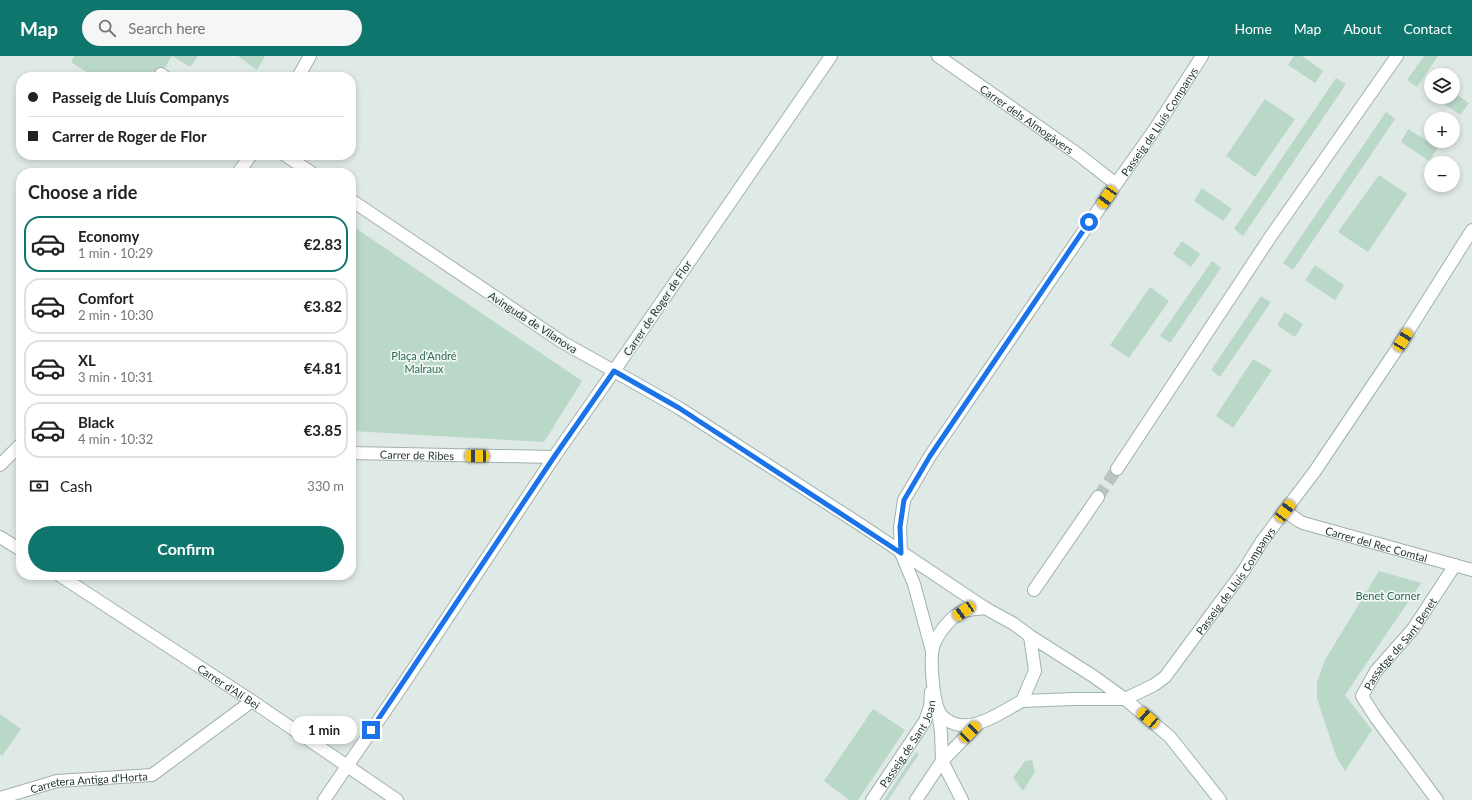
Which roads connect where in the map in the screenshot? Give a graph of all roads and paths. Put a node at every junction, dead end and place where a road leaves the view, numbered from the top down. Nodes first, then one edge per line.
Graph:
1 (310, 56) edge
2 (831, 56) edge
3 (938, 56) edge
4 (1202, 56) edge
5 (1397, 56) edge
6 (301, 72) edge
7 (292, 160) edge
8 (304, 168) edge
9 (1116, 184) junction
10 (356, 203) edge
11 (1472, 230) edge
12 (614, 371) junction
13 (16, 449) edge
14 (356, 453) edge
15 (554, 457) junction
16 (0, 465) edge
17 (1117, 469) tunnel mouth
18 (1098, 497) tunnel mouth
19 (1285, 511) junction
20 (0, 537) edge
21 (16, 547) edge
22 (901, 553) junction
23 (1455, 565) junction
24 (1472, 570) edge
25 (67, 580) edge
26 (1034, 590) dead end
27 (985, 608) junction
28 (1030, 636) junction
29 (932, 651) junction
30 (933, 683) junction
31 (1126, 699) junction
32 (252, 701) junction
33 (1022, 701) junction
34 (938, 711) junction
35 (979, 723) junction
36 (942, 761) junction
37 (347, 766) junction
38 (0, 798) edge
39 (324, 800) edge
40 (397, 800) edge
41 (872, 800) edge
42 (916, 800) edge
43 (962, 800) edge
44 (1220, 800) edge
45 (1437, 800) edge

1 - 6 street
2 - 12 street, Carrer de Roger de Flor
3 - 9 street, Carrer dels Almogàvers
4 - 9 street, Passeig de Lluís Companys
5 - 17 street
7 - 8 street
9 - 22 street, Passeig de Lluís Companys
10 - 12 street, Avinguda de Vilanova
11 - 19 street, Passeig de Lluís Companys
12 - 15 street, Carrer de Roger de Flor
12 - 22 street, Avinguda de Vilanova
13 - 16 street
14 - 15 street, Carrer de Ribes
15 - 37 street, Carrer de Roger de Flor
18 - 26 street
19 - 23 street, Carrer del Rec Comtal
19 - 31 street, Passeig de Lluís Companys
20 - 21 street
22 - 27 street
22 - 29 street, Passeig de Lluís Companys
23 - 24 street, Carrer del Rec Comtal
23 - 45 street, Passatge de Sant Benet
25 - 32 street, Carrer d'Alí Bei
27 - 28 street
27 - 29 street, Passeig de Lluís Companys
28 - 31 street
28 - 33 street
29 - 30 street, Passeig de Lluís Companys
30 - 34 street, Passeig de Lluís Companys
30 - 41 street, Passeig de Sant Joan
31 - 33 street
31 - 44 street
32 - 37 street, Carrer d'Alí Bei
32 - 38 street, Carretera Antiga d'Horta
33 - 35 street
34 - 35 street
34 - 36 street, Passeig de Sant Joan
35 - 36 street
36 - 42 street
36 - 43 street
37 - 39 street, Carrer de Roger de Flor
37 - 40 street, Carrer d'Alí Bei

